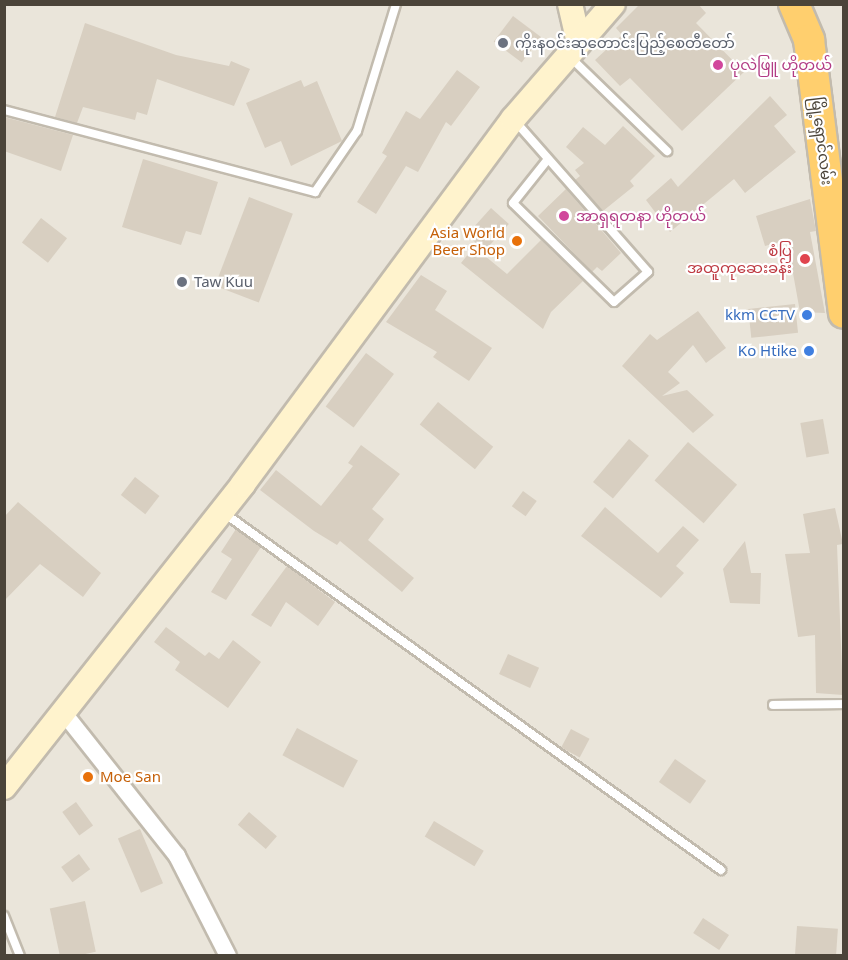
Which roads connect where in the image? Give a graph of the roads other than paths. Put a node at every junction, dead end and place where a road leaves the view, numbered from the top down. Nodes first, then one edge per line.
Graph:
1 (396, 4) edge
2 (570, 4) edge
3 (613, 4) edge
4 (794, 4) edge
5 (816, 4) edge
6 (585, 30) edge
7 (809, 40) junction
8 (4, 110) edge
9 (513, 119) junction
10 (667, 151) dead end
11 (548, 159) junction
12 (843, 313) edge
13 (221, 510) junction
14 (843, 704) edge
15 (773, 705) dead end
16 (63, 712) junction
17 (4, 787) edge
18 (721, 870) dead end
19 (4, 916) edge
20 (20, 956) edge
21 (228, 956) edge

1 - 8 lane
2 - 6 main road
3 - 6 main road
4 - 7 highway, မြို့ရှောင်လမ်း
5 - 7 highway, မြို့ရှောင်လမ်း
6 - 9 main road
6 - 10 lane
7 - 12 highway, မြို့ရှောင်လမ်း
9 - 11 lane
9 - 13 main road
11 - 11 lane
13 - 16 main road
13 - 18 lane
14 - 15 lane
16 - 17 main road
16 - 21 street
19 - 20 lane

